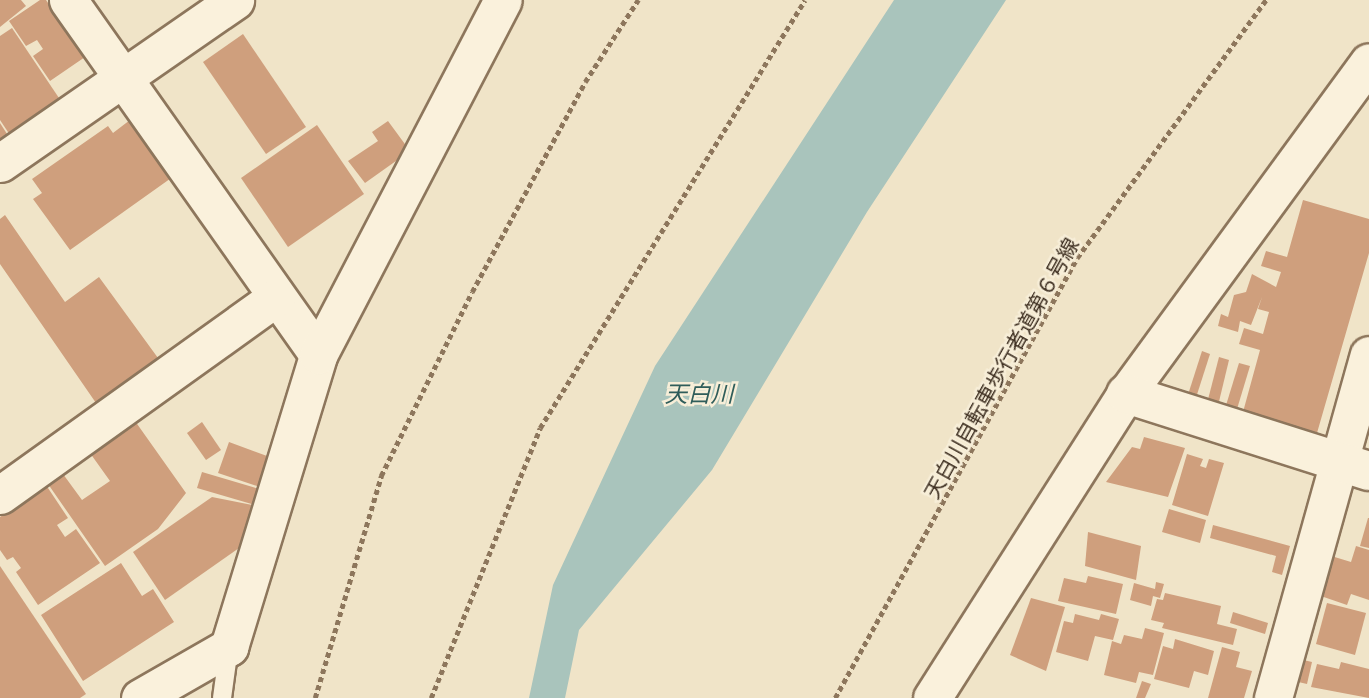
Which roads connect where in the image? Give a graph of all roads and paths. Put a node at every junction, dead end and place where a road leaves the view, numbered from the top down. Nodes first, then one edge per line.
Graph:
1 (68, 0) edge
2 (235, 0) edge
3 (503, 0) edge
4 (638, 0) edge
5 (804, 0) edge
6 (1266, 0) edge
7 (125, 74) junction
8 (1364, 78) edge
9 (0, 163) edge
10 (277, 297) junction
11 (318, 355) junction
12 (1369, 355) edge
13 (1126, 394) junction
14 (1353, 466) edge
15 (0, 495) edge
16 (229, 647) junction
17 (140, 698) edge
18 (190, 698) edge
19 (222, 698) edge
20 (315, 698) edge
21 (431, 698) edge
22 (835, 698) edge
23 (932, 698) edge
24 (1273, 698) edge

1 - 7 street
2 - 7 street
3 - 11 street
4 - 20 path
5 - 21 path
6 - 22 path, 天白川自転車歩行者道第６号線
7 - 9 street
7 - 10 street
8 - 13 street
10 - 11 street
10 - 15 street
11 - 16 street
12 - 14 street
13 - 14 street
13 - 23 street
14 - 24 street
16 - 17 street
16 - 18 street
16 - 19 lane

